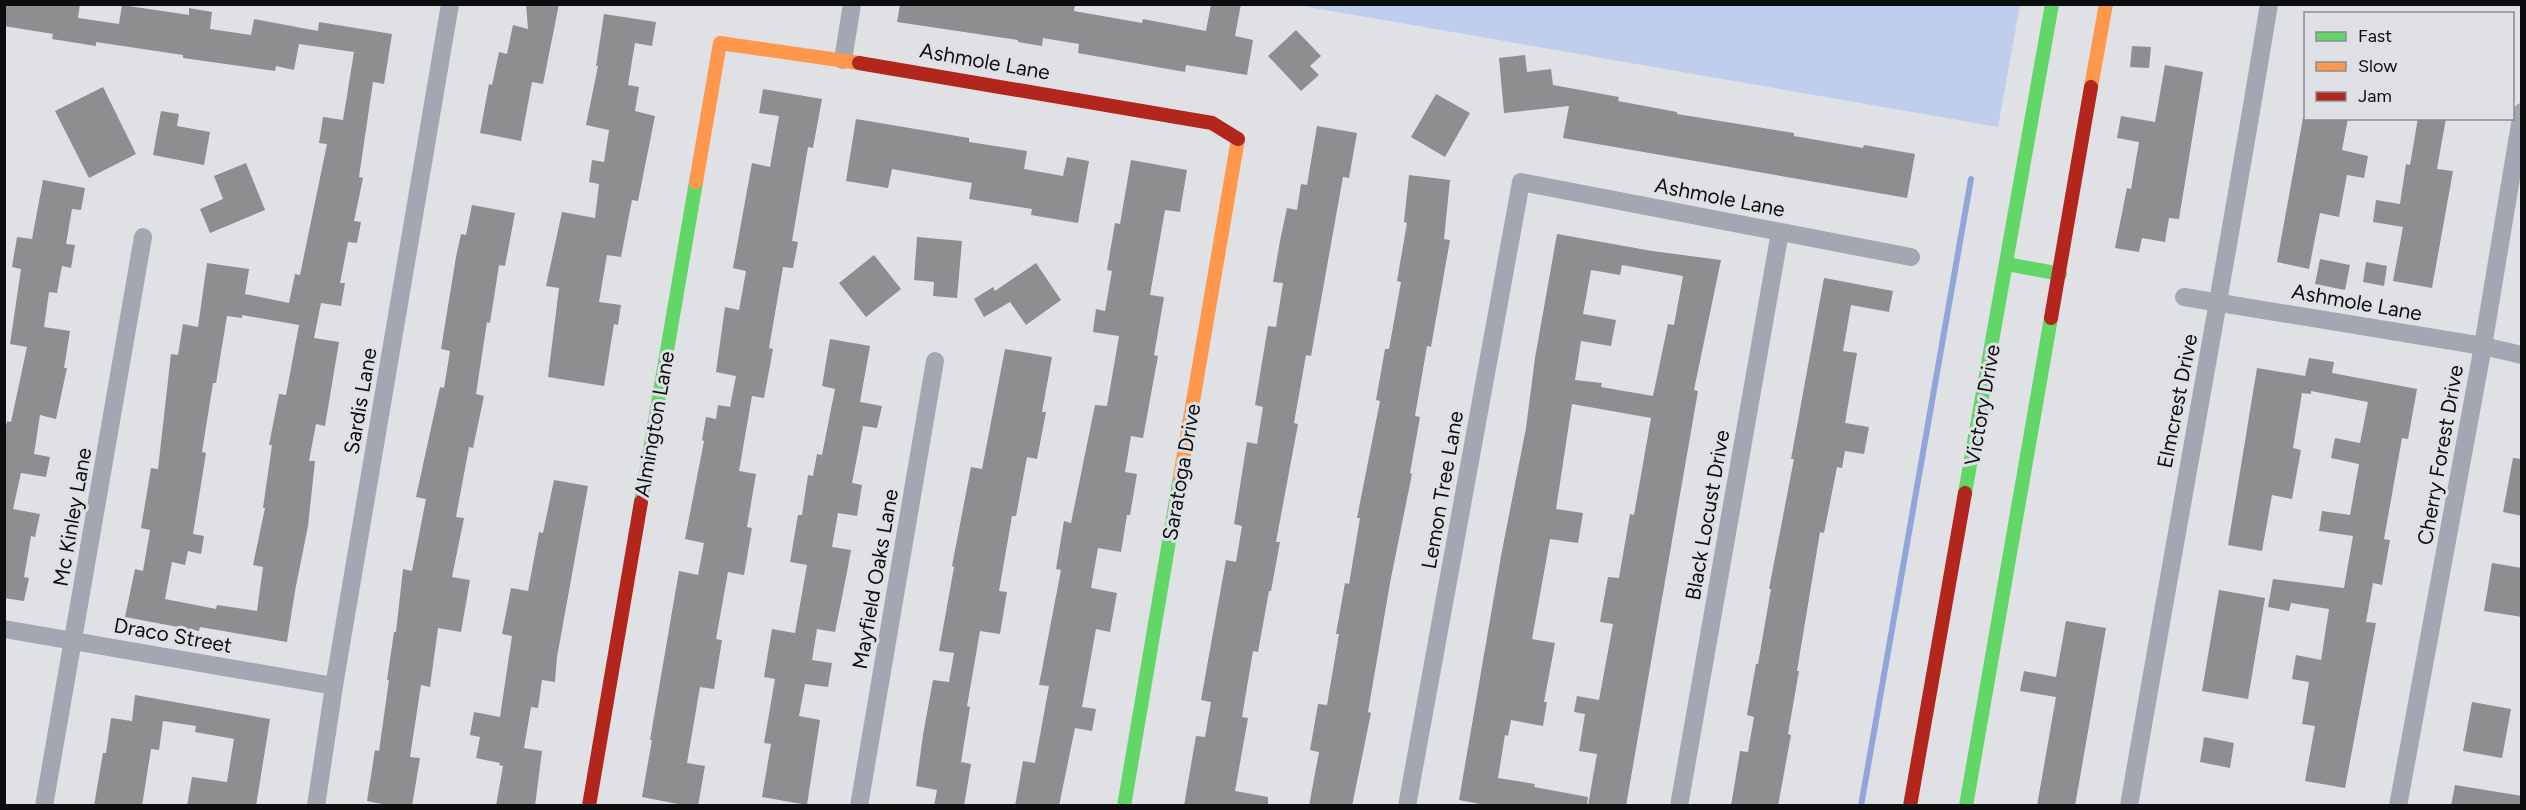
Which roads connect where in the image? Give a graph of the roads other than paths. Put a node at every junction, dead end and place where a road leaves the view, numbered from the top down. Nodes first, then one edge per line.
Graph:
1 (450, 4) edge
2 (852, 4) edge
3 (2052, 4) edge
4 (2106, 4) edge
5 (2269, 4) edge
6 (720, 43) joint
7 (843, 60) junction
8 (2522, 112) edge
9 (1238, 138) joint
10 (1521, 182) joint
11 (1780, 232) junction
12 (143, 237) dead end
13 (1911, 257) dead end
14 (2007, 264) junction
15 (2060, 274) junction
16 (2184, 297) dead end
17 (2220, 301) junction
18 (2482, 346) junction
19 (2522, 355) edge
20 (935, 361) dead end
21 (4, 629) edge
22 (74, 641) junction
23 (334, 686) junction
24 (44, 806) edge
25 (316, 806) edge
26 (589, 806) edge
27 (859, 806) edge
28 (1124, 806) edge
29 (1407, 806) edge
30 (1679, 806) edge
31 (1910, 806) edge
32 (1966, 806) edge
33 (2129, 806) edge
34 (2398, 806) edge

1 - 23 street, Sardis Lane
2 - 7 street
3 - 14 street, Victory Drive
4 - 15 street
5 - 17 street, Elmcrest Drive
6 - 7 street, Ashmole Lane
6 - 26 street, Almington Lane
7 - 9 street, Ashmole Lane
8 - 18 street, Cherry Forest Drive
9 - 28 street, Saratoga Drive
10 - 11 street, Ashmole Lane
10 - 29 street, Lemon Tree Lane
11 - 13 street, Ashmole Lane
11 - 30 street, Black Locust Drive
12 - 22 street, Mc Kinley Lane
14 - 15 street
14 - 31 street, Victory Drive
15 - 32 street
16 - 17 street, Ashmole Lane
17 - 18 street, Ashmole Lane
17 - 33 street, Elmcrest Drive
18 - 19 street, Ashmole Lane
18 - 34 street, Cherry Forest Drive
20 - 27 street, Mayfield Oaks Lane
21 - 22 street, Draco Street
22 - 23 street, Draco Street
22 - 24 street, Mc Kinley Lane
23 - 25 street, Sardis Lane

